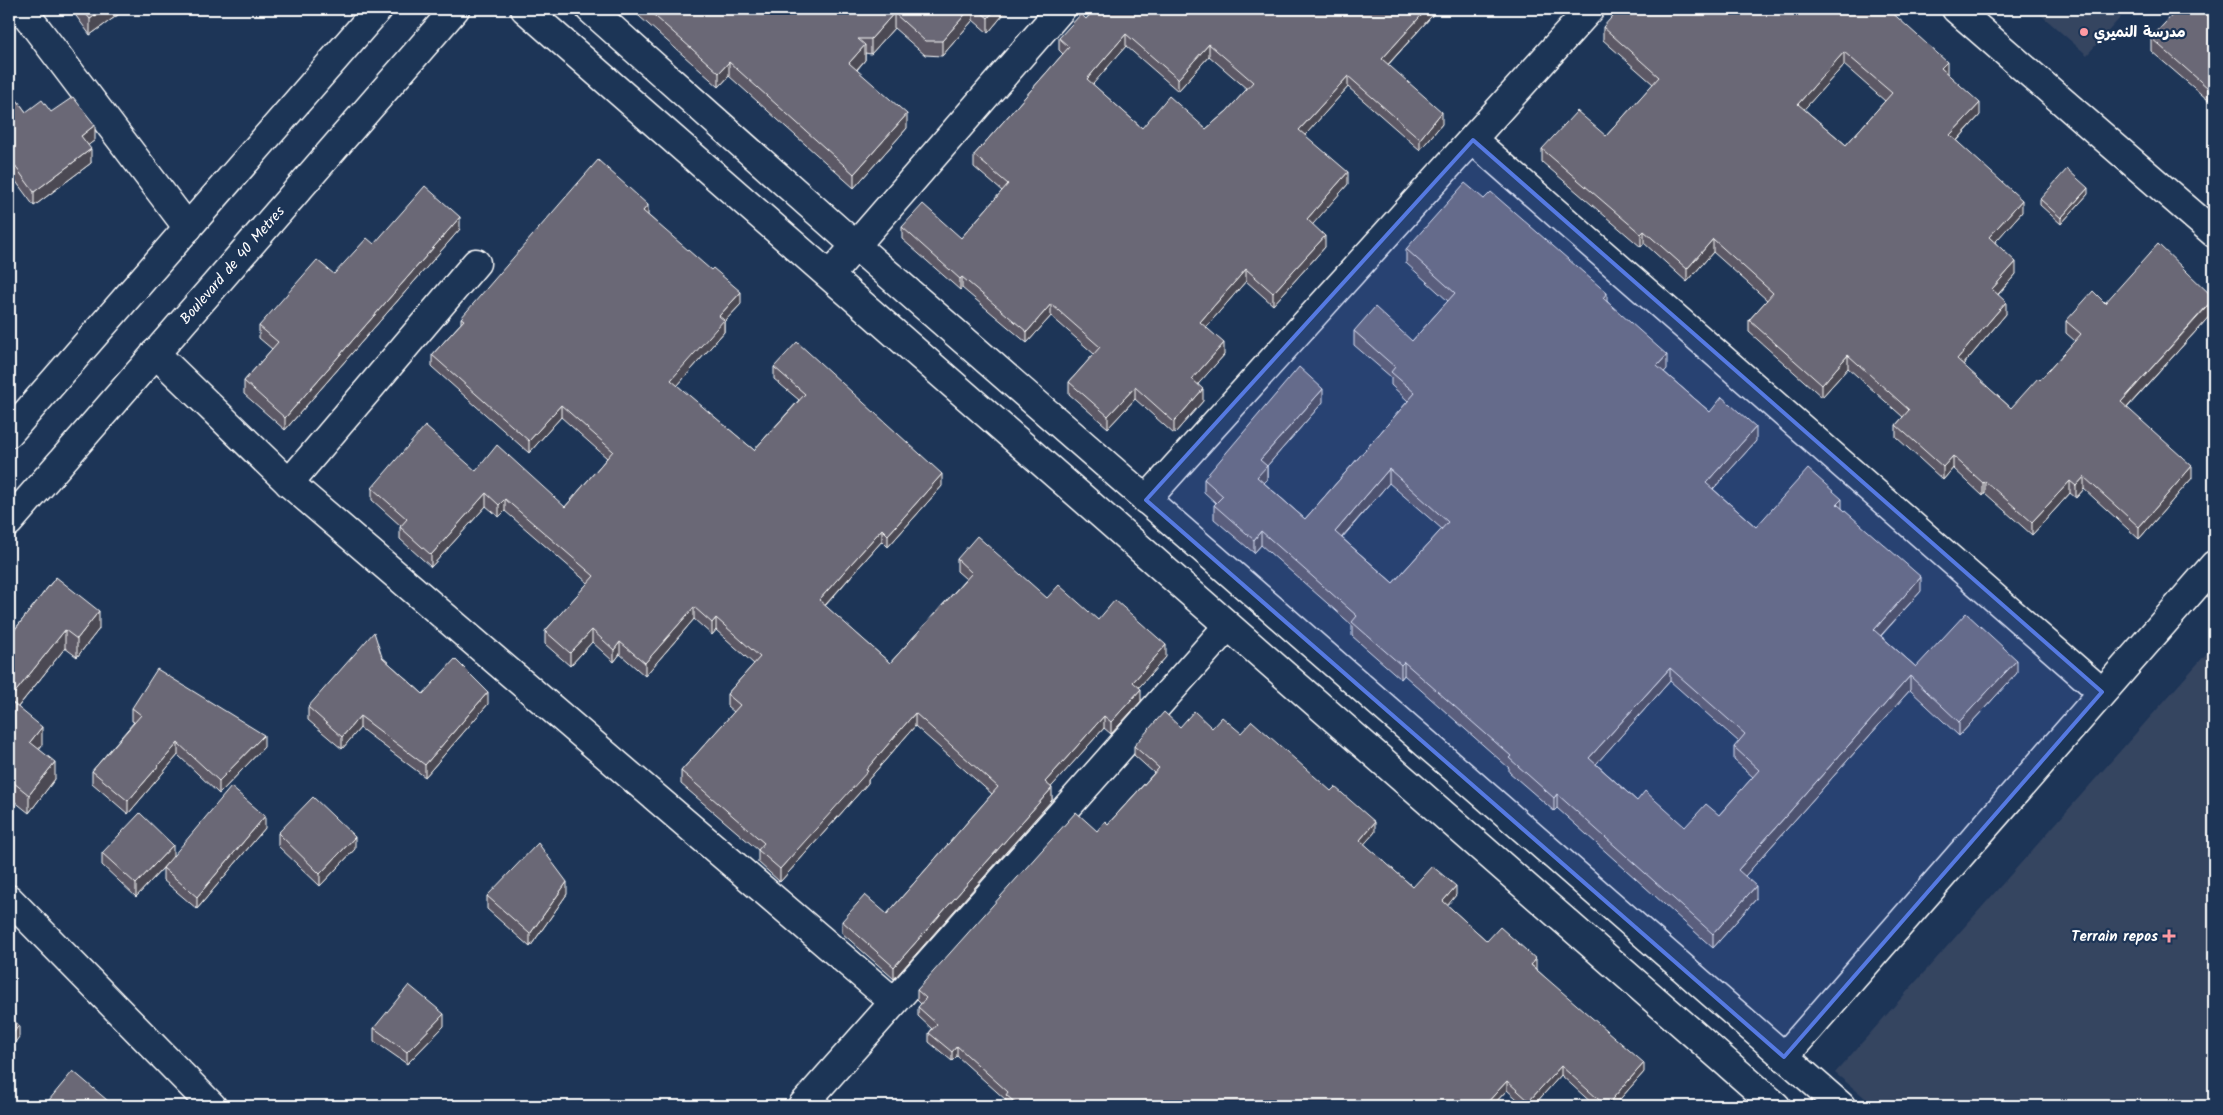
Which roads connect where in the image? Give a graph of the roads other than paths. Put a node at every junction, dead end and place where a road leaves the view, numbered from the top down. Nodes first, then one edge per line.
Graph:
1 (22, 9) edge
2 (378, 9) edge
3 (455, 9) edge
4 (526, 9) edge
5 (590, 9) edge
6 (1061, 9) edge
7 (1590, 9) edge
8 (1956, 9) edge
9 (1473, 140) junction
10 (188, 228) junction
11 (2214, 234) edge
12 (856, 246) junction
13 (476, 263) dead end
14 (830, 274) junction
15 (155, 353) junction
16 (9, 433) edge
17 (289, 483) junction
18 (1146, 500) junction
19 (9, 522) edge
20 (2214, 565) edge
21 (1227, 627) junction
22 (2102, 692) junction
23 (9, 899) edge
24 (894, 1002) junction
25 (1784, 1057) junction
26 (1766, 1103) edge
27 (212, 1106) edge
28 (802, 1106) edge
29 (1841, 1106) edge

1 - 10 street
2 - 10 street
3 - 15 street, Boulevard de 40 Metres
4 - 14 street
5 - 12 street
6 - 12 street
7 - 9 street
8 - 11 street
9 - 18 street
9 - 22 street
10 - 16 street
12 - 14 street
12 - 18 street
13 - 17 street
14 - 21 street
15 - 17 street
15 - 19 street, Boulevard de 40 Metres
17 - 24 street
18 - 25 street
20 - 22 street
21 - 24 street
21 - 26 street
22 - 25 street
23 - 27 street
24 - 28 street
25 - 29 street

